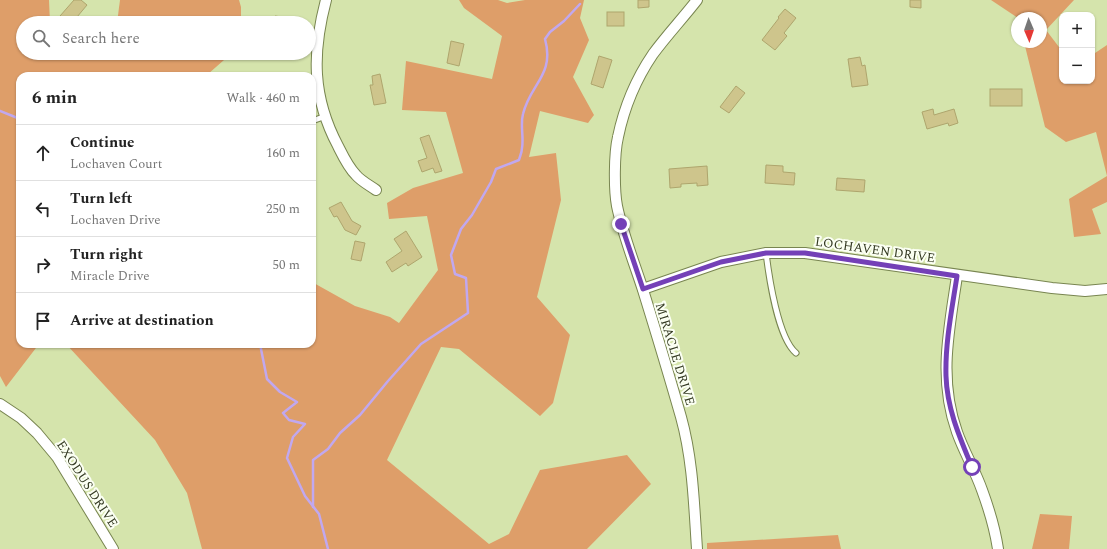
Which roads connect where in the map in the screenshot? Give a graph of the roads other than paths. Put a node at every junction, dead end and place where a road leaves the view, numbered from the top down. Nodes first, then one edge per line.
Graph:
1 (326, 0) edge
2 (697, 0) edge
3 (316, 52) edge
4 (316, 52) edge
5 (316, 83) edge
6 (316, 90) edge
7 (326, 116) junction
8 (316, 120) edge
9 (376, 190) dead end
10 (766, 253) junction
11 (957, 276) junction
12 (1107, 288) edge
13 (643, 289) junction
14 (796, 353) dead end
15 (0, 404) edge
16 (113, 549) edge
17 (697, 549) edge
18 (998, 549) edge

1 - 3 street
2 - 13 street, MIRACLE DRIVE
4 - 5 street
6 - 7 street
7 - 8 lane
7 - 9 street
10 - 11 street, LOCHAVEN DRIVE
10 - 13 street, LOCHAVEN DRIVE
10 - 14 lane
11 - 12 street, LOCHAVEN DRIVE
11 - 18 street
13 - 17 street, MIRACLE DRIVE
15 - 16 street, EXODUS DRIVE

